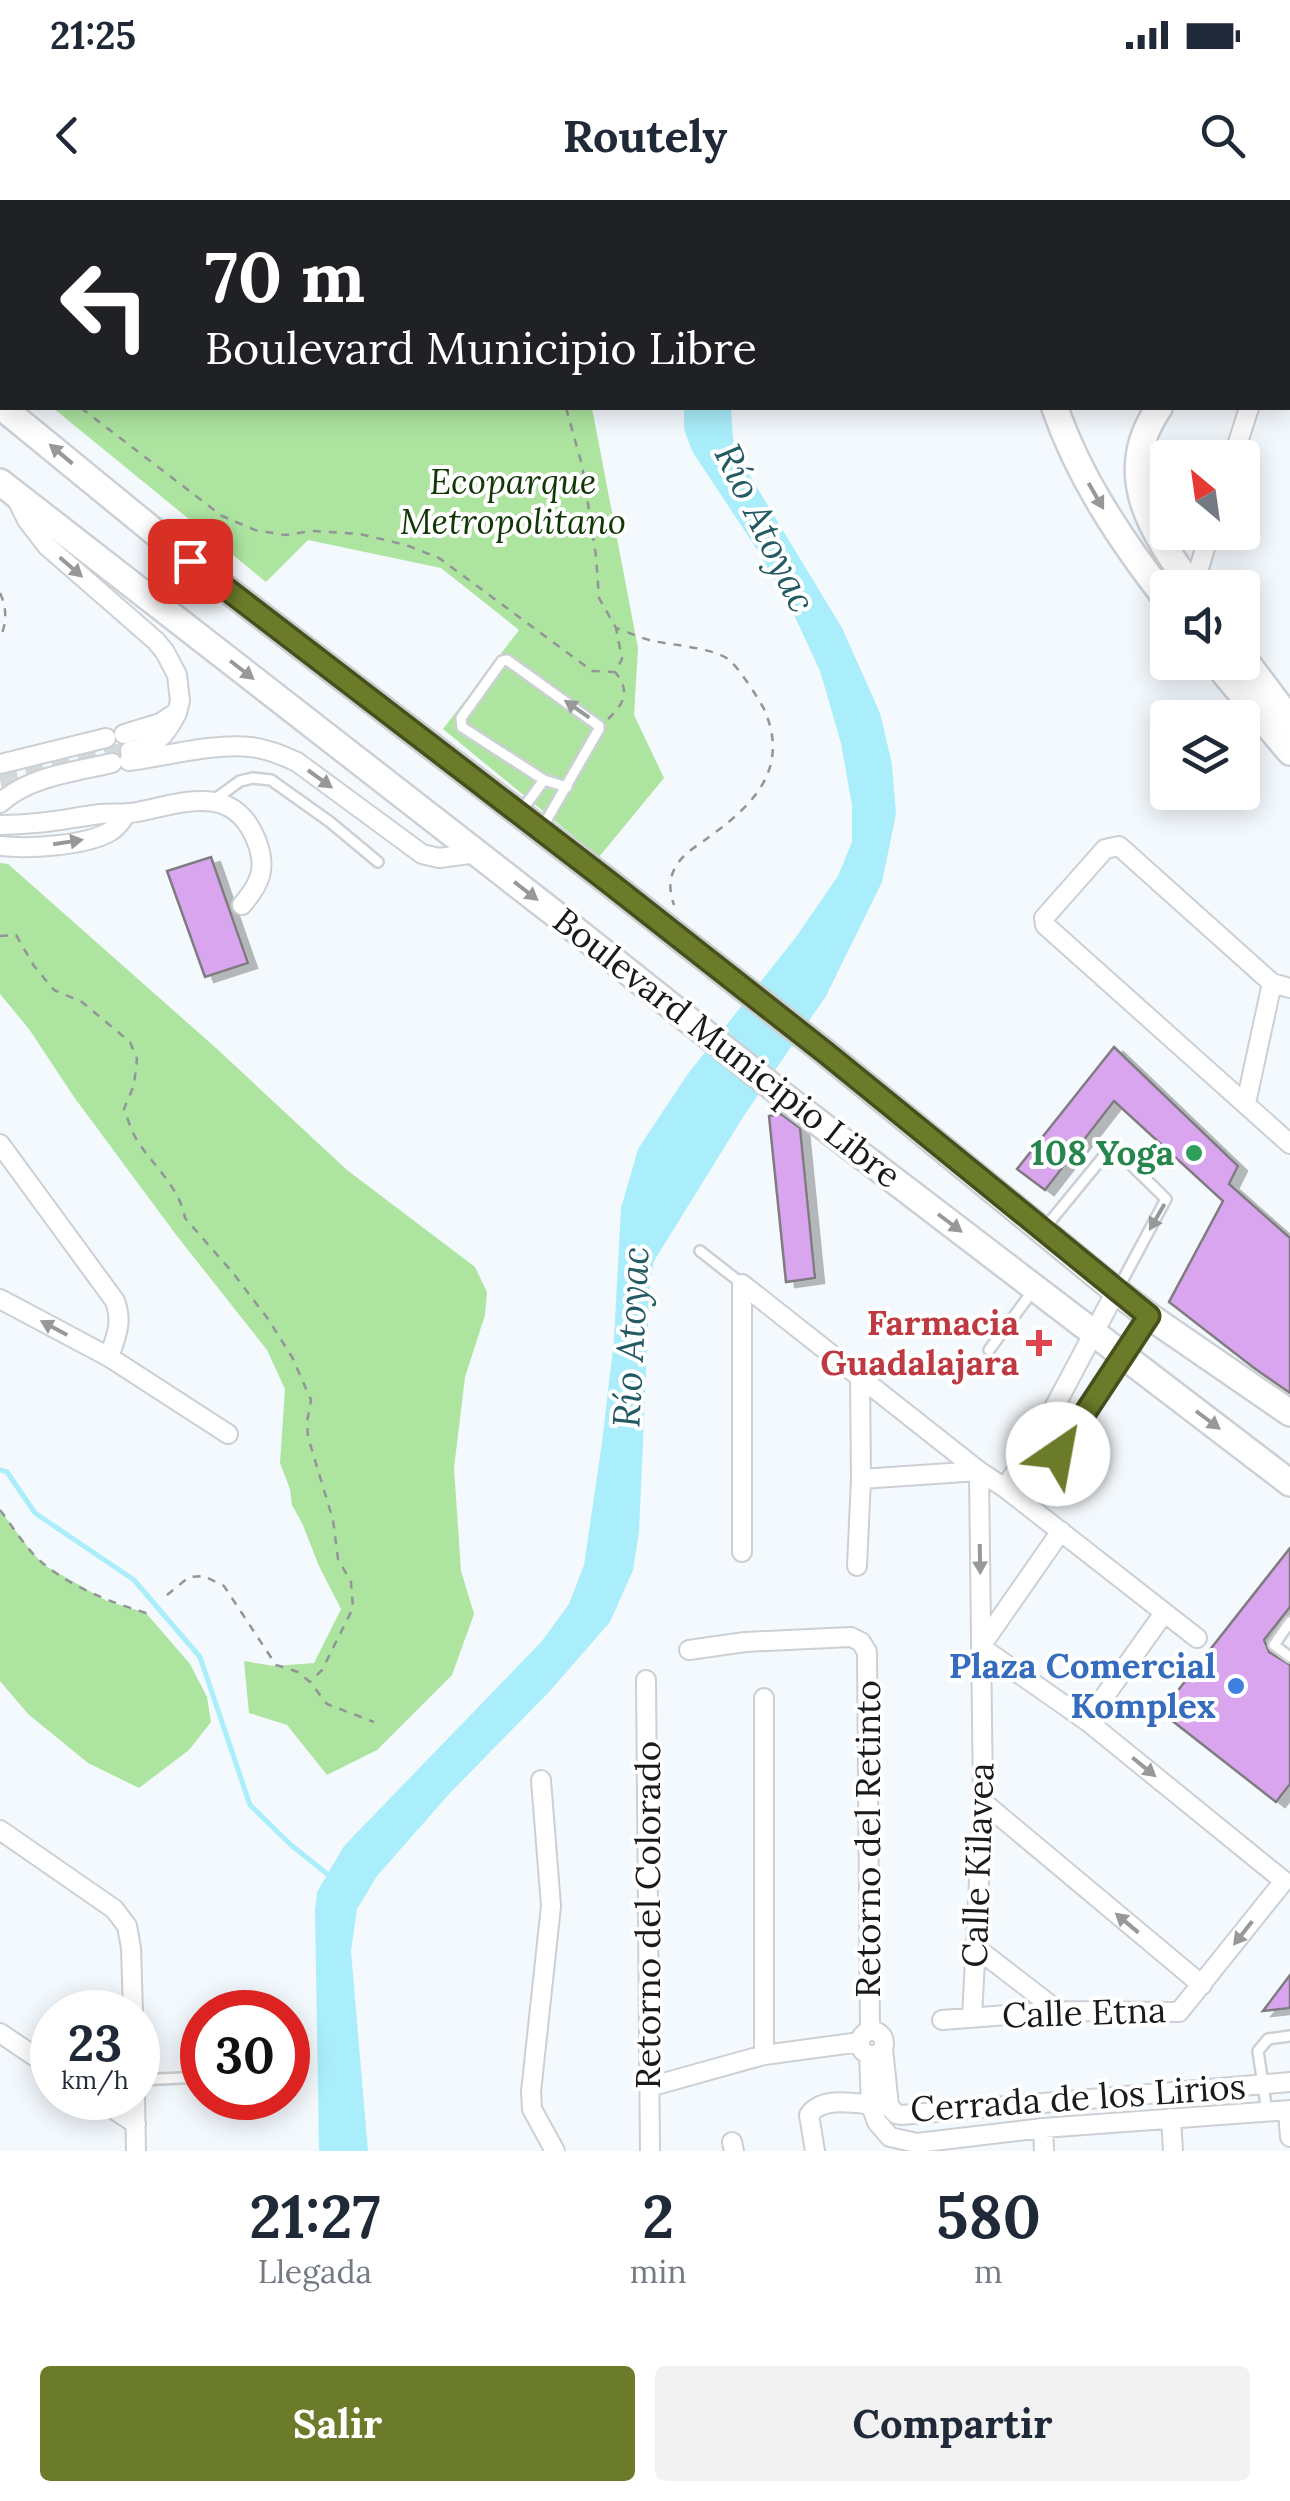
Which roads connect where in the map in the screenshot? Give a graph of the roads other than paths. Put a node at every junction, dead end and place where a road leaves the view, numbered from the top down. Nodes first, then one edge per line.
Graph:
1 (7, 410) edge
2 (1056, 410) edge
3 (1158, 410) edge
4 (1248, 410) edge
5 (1239, 440) edge
6 (6, 486) edge
7 (1180, 570) edge
8 (1150, 575) edge
9 (1260, 678) edge
10 (1230, 680) edge
11 (1288, 711) edge
12 (120, 749) junction
13 (1290, 752) edge
14 (0, 764) edge
15 (544, 780) junction
16 (567, 787) junction
17 (20, 789) junction
18 (0, 802) edge
19 (212, 802) junction
20 (127, 813) junction
21 (519, 814) junction
22 (0, 824) edge
23 (31, 825) junction
24 (541, 830) junction
25 (0, 846) edge
26 (477, 853) junction
27 (378, 862) dead end
28 (242, 905) dead end
29 (1281, 986) edge
30 (1246, 1103) junction
31 (0, 1144) edge
32 (1290, 1144) edge
33 (1042, 1231) junction
34 (700, 1251) dead end
35 (742, 1284) junction
36 (1035, 1288) junction
37 (1116, 1291) junction
38 (0, 1299) edge
39 (1149, 1316) junction
40 (1095, 1334) junction
41 (988, 1350) dead end
42 (1123, 1356) junction
43 (109, 1357) junction
44 (860, 1377) junction
45 (1290, 1413) edge
46 (228, 1434) dead end
47 (979, 1471) junction
48 (860, 1479) junction
49 (1290, 1483) edge
50 (1005, 1488) junction
51 (1026, 1504) junction
52 (1061, 1532) junction
53 (742, 1552) dead end
54 (857, 1566) dead end
55 (1164, 1613) junction
56 (1290, 1622) edge
57 (1197, 1638) dead end
58 (981, 1647) junction
59 (689, 1650) dead end
60 (1290, 1656) edge
61 (646, 1680) dead end
62 (764, 1698) dead end
63 (1087, 1721) junction
64 (541, 1780) dead end
65 (983, 1802) junction
66 (0, 1830) edge
67 (1287, 1883) edge
68 (975, 1947) junction
69 (1202, 1985) junction
70 (132, 1990) edge
71 (1058, 2011) junction
72 (972, 2018) junction
73 (942, 2020) dead end
74 (0, 2033) edge
75 (1290, 2036) edge
76 (870, 2044) junction
77 (30, 2053) edge
78 (764, 2055) junction
79 (1290, 2082) edge
80 (1264, 2084) junction
81 (649, 2087) junction
82 (880, 2106) junction
83 (1289, 2110) edge
84 (1267, 2112) junction
85 (1170, 2118) junction
86 (130, 2120) edge
87 (136, 2120) edge
88 (136, 2124) junction
89 (1042, 2128) junction
90 (1290, 2137) edge
91 (918, 2147) edge
92 (136, 2151) edge
93 (555, 2151) edge
94 (650, 2151) edge
95 (815, 2151) edge
96 (1044, 2151) edge
97 (1173, 2151) edge

21 -> 1 main road, Boulevard Municipio Libre
2 -> 8 main road
3 - 7 main road
4 - 5 street
6 -> 12 street
6 -> 26 main road, Boulevard Municipio Libre
9 - 11 main road
10 - 13 main road
12 - 14 street
12 - 17 street
12 -> 26 street
15 - 16 lane
16 -> 15 lane
15 - 21 lane
16 - 24 lane
17 - 18 street
17 - 23 street
19 - 20 street
19 - 27 lane
19 - 28 street
20 - 23 street
25 -> 20 street
21 - 24 main road, Boulevard Municipio Libre
22 - 23 street
24 - 33 main road, Boulevard Municipio Libre
26 -> 36 main road, Boulevard Municipio Libre
29 - 30 street
29 - 30 street
30 - 32 street
31 - 43 street
33 - 37 main road, Boulevard Municipio Libre
33 -> 37 lane
34 - 35 lane
35 - 44 street
35 - 53 street
36 - 40 main road, Boulevard Municipio Libre
36 - 41 lane
37 - 39 main road, Boulevard Municipio Libre
37 - 40 street
43 -> 38 street
39 - 42 street
39 - 45 main road, Boulevard Municipio Libre
40 - 42 main road, Boulevard Municipio Libre
40 - 50 street
42 -> 49 main road, Boulevard Municipio Libre
42 - 51 street
43 - 46 street
44 - 47 street
44 - 48 street
47 - 48 street
47 - 50 street
47 -> 58 street, Calle Kilavea
48 - 54 street
50 - 51 street
51 - 52 street
52 - 55 street
52 - 58 street
55 - 57 street
55 - 63 street
56 - 60 lane
58 - 63 street
58 - 65 street, Calle Kilavea
59 - 76 street, Retorno del Retinto
61 - 81 street, Retorno del Colorado
62 - 78 street
63 -> 67 street
64 - 93 street
65 - 68 street, Calle Kilavea
69 -> 65 street
66 - 70 street
67 -> 69 street, Calle Etna
68 - 71 street
68 - 72 street, Calle Kilavea
69 - 71 street, Calle Etna
71 - 72 street, Calle Etna
72 - 73 street, Calle Etna
74 - 77 street
75 - 80 lane
76 - 78 street
76 - 82 street
78 - 81 street
79 - 80 street, Cerrada de los Lirios
80 - 82 street, Cerrada de los Lirios
80 - 84 lane
81 - 94 street, Retorno del Colorado
82 - 91 street
82 - 95 street, Cerrada de los Lirios
83 - 84 street
83 - 90 street
84 - 85 street
85 - 89 street
85 - 97 street
86 - 88 street
87 - 88 street
88 - 92 street
89 - 91 street
89 - 96 street

